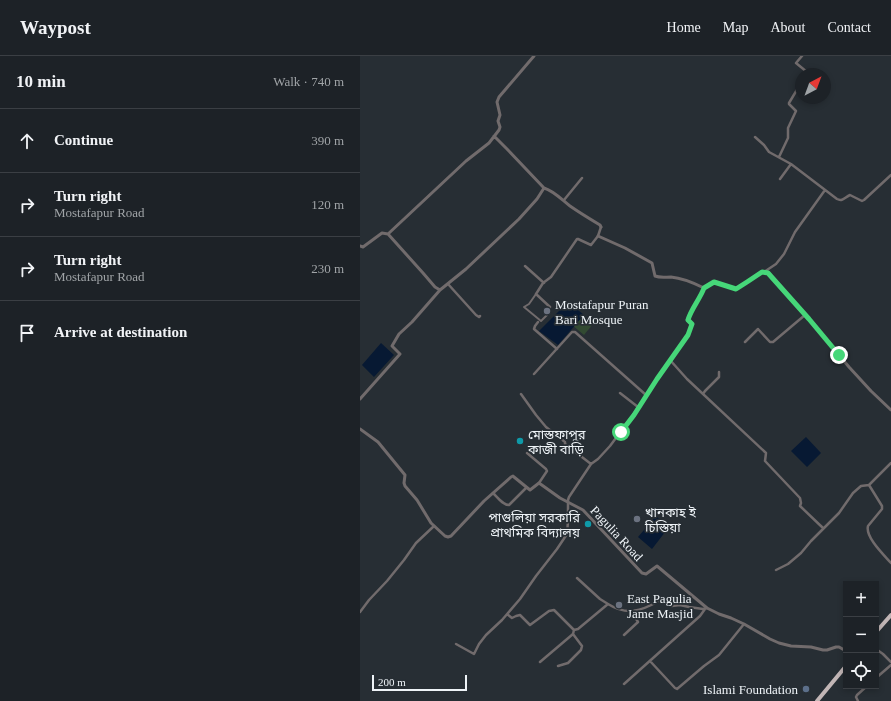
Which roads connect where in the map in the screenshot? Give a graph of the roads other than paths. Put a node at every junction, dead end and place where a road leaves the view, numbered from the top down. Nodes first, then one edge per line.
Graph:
1 (534, 56) edge
2 (802, 56) edge
3 (802, 68) edge
4 (795, 93) edge
5 (494, 136) junction
6 (755, 137) dead end
7 (779, 157) junction
8 (791, 164) junction
9 (891, 175) edge
10 (582, 178) dead end
11 (780, 179) dead end
12 (544, 188) junction
13 (825, 190) junction
14 (564, 200) junction
15 (601, 227) joint
16 (388, 234) junction
17 (598, 236) junction
18 (360, 246) edge
19 (525, 266) dead end
20 (764, 272) junction
21 (544, 283) junction
22 (448, 284) junction
23 (704, 288) junction
24 (440, 290) junction
25 (536, 294) junction
26 (547, 310) dead end
27 (806, 315) junction
28 (480, 316) dead end
29 (547, 316) dead end
30 (538, 322) dead end
31 (745, 342) dead end
32 (557, 349) junction
33 (670, 360) junction
34 (719, 372) dead end
35 (534, 374) dead end
36 (620, 393) dead end
37 (521, 394) dead end
38 (703, 394) junction
39 (646, 395) junction
40 (360, 399) edge
41 (638, 407) junction
42 (891, 410) edge
43 (360, 429) edge
44 (526, 453) dead end
45 (891, 463) edge
46 (591, 464) junction
47 (539, 483) junction
48 (868, 485) junction
49 (526, 488) junction
50 (493, 493) junction
51 (568, 502) junction
52 (434, 526) junction
53 (823, 528) junction
54 (891, 563) edge
55 (776, 570) dead end
56 (577, 578) dead end
57 (608, 604) junction
58 (706, 608) junction
59 (632, 611) junction
60 (360, 612) edge
61 (507, 614) junction
62 (891, 615) edge
63 (744, 624) junction
64 (879, 629) edge
65 (574, 632) junction
66 (624, 635) dead end
67 (456, 644) dead end
68 (843, 649) edge
69 (879, 651) edge
70 (650, 661) junction
71 (540, 662) dead end
72 (891, 662) edge
73 (891, 665) edge
74 (558, 666) dead end
75 (843, 670) edge
76 (879, 675) edge
77 (624, 684) dead end
78 (863, 689) edge
79 (817, 701) edge
80 (858, 701) edge

1 - 5 street
2 - 3 street
4 - 7 street
5 - 12 street
5 - 16 street
6 - 7 street
7 - 8 street
8 - 11 street
8 - 13 street
9 - 13 street
10 - 14 street
12 - 14 street
12 - 22 street
13 - 20 street
14 - 15 street
15 - 17 street
16 - 18 street
16 - 24 street
17 - 21 street
17 - 23 street
19 - 21 street
20 - 23 street
20 - 27 street
21 - 25 street
22 - 24 street
22 - 28 street
23 - 33 street
24 - 40 street
25 - 26 street
25 - 29 street
27 - 31 street
27 - 42 street
30 - 32 street
32 - 35 street
32 - 39 street
33 - 38 street
33 - 39 street
34 - 38 street
36 - 41 street
37 - 46 street
38 - 53 street
39 - 41 street
41 - 46 street
43 - 52 street
44 - 47 street
45 - 48 street
46 - 51 street
47 - 49 street
47 - 51 street
48 - 53 street
48 - 54 street
49 - 50 street
49 - 50 street
50 - 52 street
51 - 58 street, Pagulia Road
51 - 61 street
52 - 60 street
53 - 55 street
56 - 57 street
57 - 59 street
57 - 65 street
58 - 59 street, Pagulia Road
58 - 63 street, Pagulia Road
58 - 70 street
59 - 66 street
61 - 65 street
61 - 67 street
62 - 64 highway
63 - 68 street, Pagulia Road
63 - 70 street
65 - 71 street
65 - 74 street
69 - 72 street
70 - 77 street
73 - 76 street
75 - 79 highway
78 - 80 street

